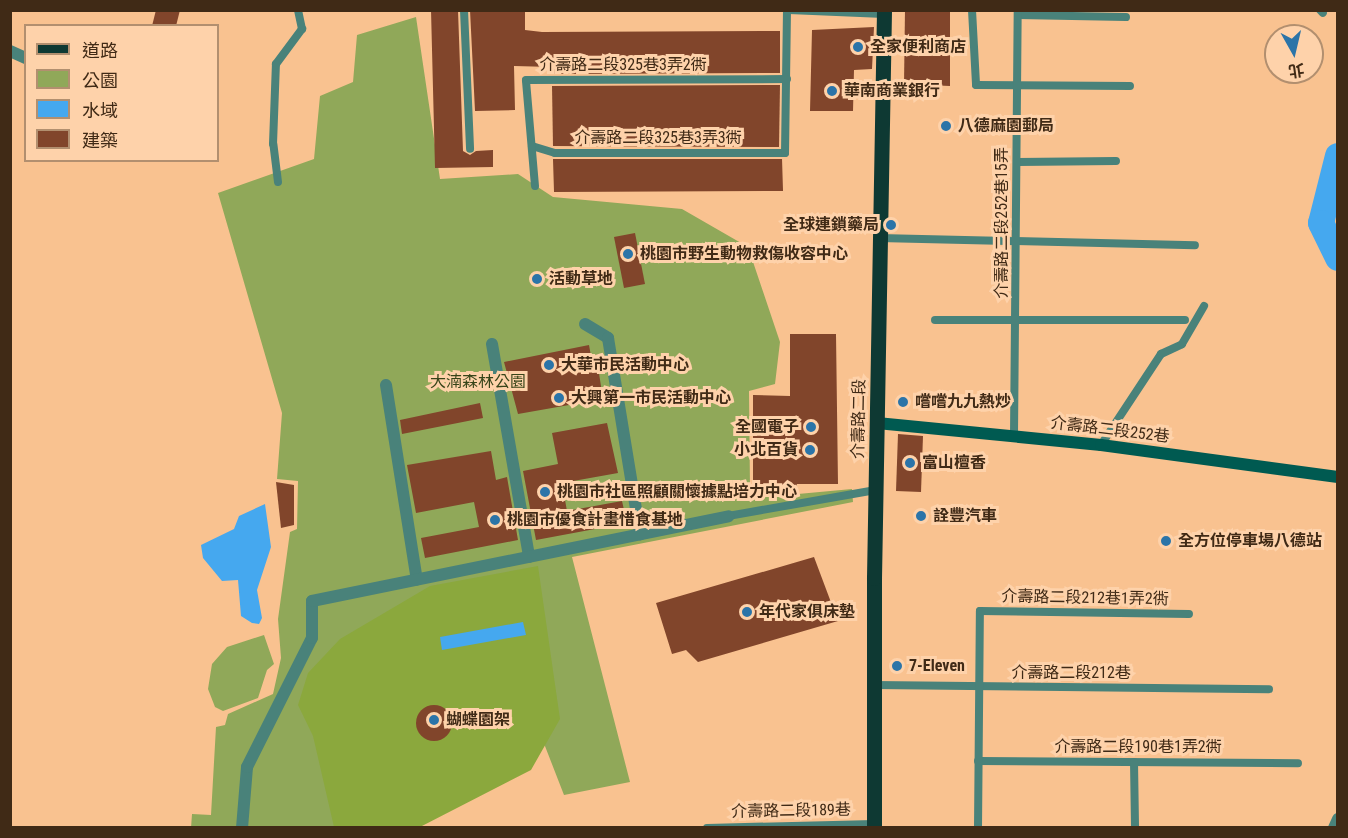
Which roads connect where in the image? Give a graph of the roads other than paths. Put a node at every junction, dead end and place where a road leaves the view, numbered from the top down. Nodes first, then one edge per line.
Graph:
1 (298, 10) edge
2 (464, 10) edge
3 (788, 10) edge
4 (972, 10) edge
5 (884, 12) edge
6 (1018, 13) edge
7 (1126, 17) dead end
8 (10, 51) edge
9 (24, 57) edge
10 (787, 79) junction
11 (1017, 85) junction
12 (1130, 86) dead end
13 (532, 146) junction
14 (470, 149) dead end
15 (1116, 161) dead end
16 (1018, 162) junction
17 (278, 182) dead end
18 (535, 186) dead end
19 (879, 238) junction
20 (1017, 242) junction
21 (1194, 245) dead end
22 (1204, 306) dead end
23 (935, 320) dead end
24 (1016, 320) junction
25 (1185, 320) dead end
26 (585, 324) dead end
27 (492, 344) dead end
28 (386, 385) dead end
29 (877, 423) junction
30 (1014, 435) junction
31 (1101, 445) junction
32 (1338, 477) edge
33 (876, 490) junction
34 (728, 516) joint
35 (640, 534) junction
36 (529, 557) junction
37 (417, 580) junction
38 (1189, 614) dead end
39 (874, 685) junction
40 (978, 687) junction
41 (1269, 689) dead end
42 (978, 761) junction
43 (1134, 762) junction
44 (1298, 763) dead end
45 (1338, 819) edge
46 (874, 826) edge
47 (242, 828) edge
48 (708, 828) edge
49 (978, 828) edge
50 (1135, 828) edge
51 (1334, 828) edge

1 - 17 lane
2 - 14 lane
3 - 5 lane
3 - 10 lane
4 - 11 lane
5 - 19 main road, 介壽路二段
6 - 7 lane
6 - 11 lane, 介壽路二段252巷15弄
8 - 9 street
10 - 13 lane, 介壽路二段325巷3弄2衖
10 - 13 lane, 介壽路二段325巷3弄3衖
11 - 12 lane
11 - 16 lane, 介壽路二段252巷15弄
13 - 18 lane
15 - 16 lane
16 - 20 lane, 介壽路二段252巷15弄
19 - 20 lane
19 - 29 main road, 介壽路二段
20 - 21 lane
20 - 24 lane, 介壽路二段252巷15弄
22 - 31 lane
23 - 24 lane
24 - 25 lane
24 - 30 lane, 介壽路二段252巷15弄
26 - 35 street
27 - 36 street
28 - 37 street
29 - 30 street, 介壽路二段252巷
29 - 33 main road, 介壽路二段
30 - 31 street, 介壽路二段252巷
31 - 32 street, 介壽路二段252巷
33 - 34 lane
33 - 39 main road, 介壽路二段
34 - 35 street
35 - 36 street
36 - 37 street
37 - 47 street
38 - 40 lane, 介壽路二段212巷1弄2衖
39 - 40 lane, 介壽路二段212巷
39 - 46 main road, 介壽路二段
40 - 41 lane, 介壽路二段212巷
40 - 42 lane
42 - 43 lane, 介壽路二段190巷1弄2衖
42 - 49 lane
43 - 44 lane, 介壽路二段190巷1弄2衖
43 - 50 lane
45 - 51 street
46 - 48 lane, 介壽路二段189巷

